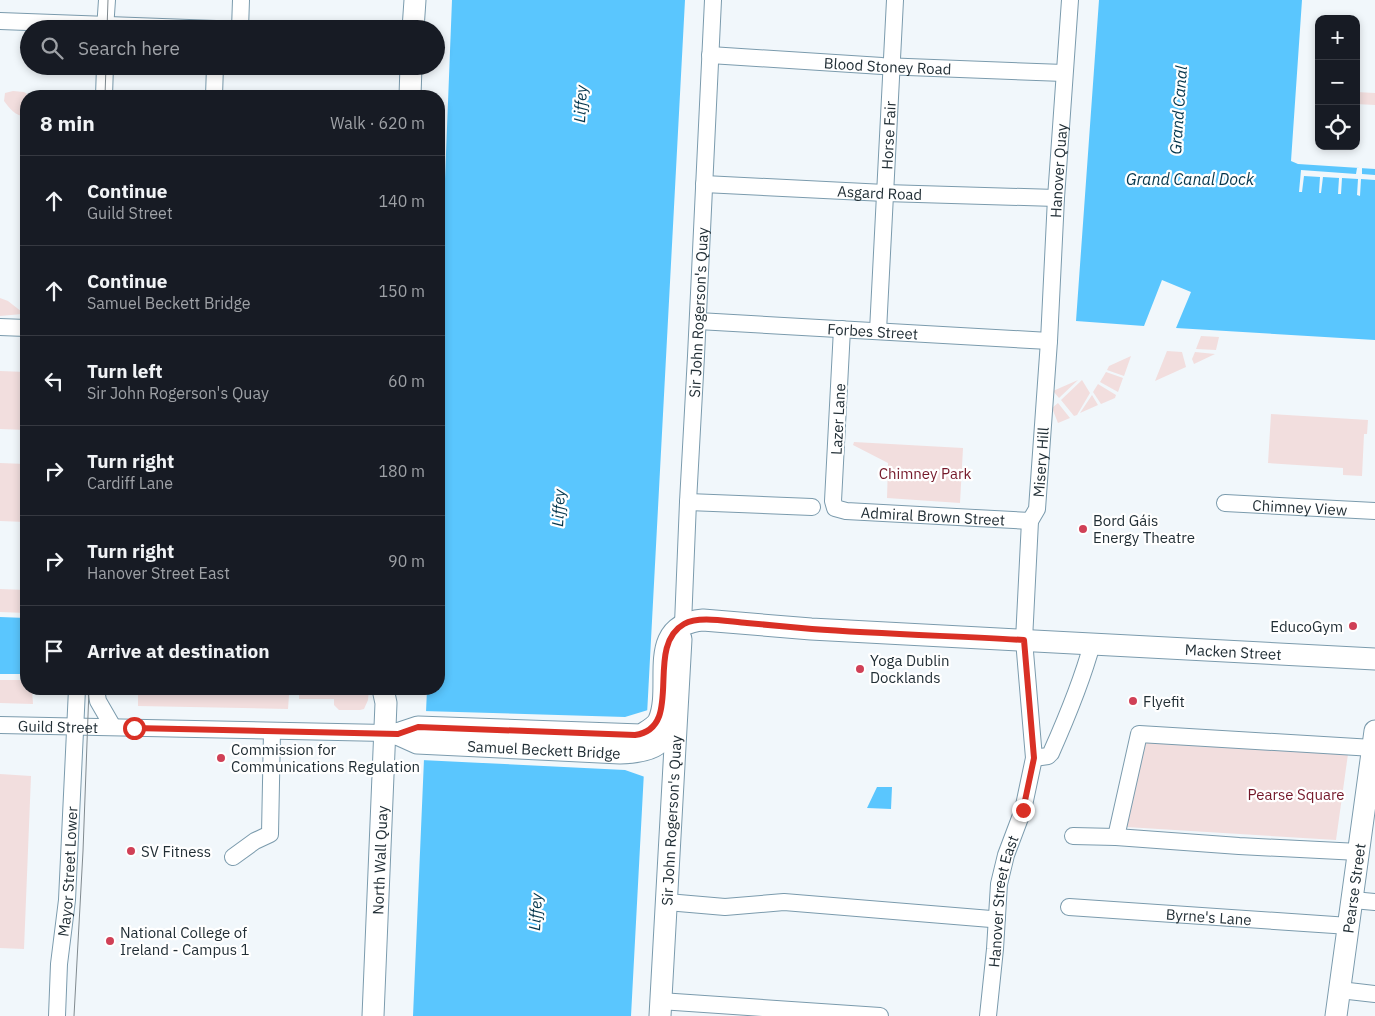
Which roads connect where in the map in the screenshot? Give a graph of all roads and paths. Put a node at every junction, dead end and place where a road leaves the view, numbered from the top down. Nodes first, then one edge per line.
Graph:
1 (107, 0) edge
2 (241, 0) edge
3 (415, 0) edge
4 (712, 0) edge
5 (895, 0) edge
6 (1070, 0) edge
7 (106, 20) edge
8 (240, 20) edge
9 (414, 20) edge
10 (0, 21) edge
11 (20, 22) edge
12 (710, 55) junction
13 (892, 66) junction
14 (1064, 73) junction
15 (105, 75) edge
16 (215, 75) edge
17 (411, 75) edge
18 (104, 90) edge
19 (214, 90) edge
20 (410, 90) edge
21 (704, 184) junction
22 (884, 193) junction
23 (1056, 198) junction
24 (698, 321) junction
25 (0, 326) edge
26 (20, 328) edge
27 (842, 329) junction
28 (878, 331) junction
29 (1049, 341) junction
30 (688, 502) junction
31 (1225, 503) dead end
32 (812, 507) dead end
33 (835, 508) joint
34 (1375, 511) edge
35 (1030, 520) junction
36 (683, 624) junction
37 (1024, 640) junction
38 (1092, 644) junction
39 (1375, 659) edge
40 (77, 695) edge
41 (97, 695) edge
42 (387, 695) edge
43 (676, 717) junction
44 (0, 725) edge
45 (76, 727) junction
46 (113, 727) junction
47 (272, 731) junction
48 (391, 734) junction
49 (1374, 739) edge
50 (647, 740) junction
51 (1034, 758) junction
52 (1073, 836) dead end
53 (1116, 837) junction
54 (1359, 852) junction
55 (233, 857) dead end
56 (1353, 900) junction
57 (667, 902) junction
58 (1375, 902) edge
59 (1069, 906) dead end
60 (997, 918) junction
61 (1349, 926) junction
62 (1340, 990) junction
63 (1375, 994) edge
64 (660, 1008) edge
65 (58, 1016) edge
66 (373, 1016) edge
67 (880, 1016) edge
68 (988, 1016) edge
69 (1336, 1016) edge

1 - 7 street
2 - 8 street
3 - 9 main road
4 - 12 street, Sir John Rogerson's Quay
5 - 13 street, Horse Fair
6 - 14 street, Hanover Quay
10 - 11 street
12 - 13 street, Blood Stoney Road
12 - 21 street, Sir John Rogerson's Quay
13 - 14 street, Blood Stoney Road
13 - 22 street, Horse Fair
14 - 23 street, Hanover Quay
15 - 18 street
16 - 19 street
17 - 20 main road
21 - 22 street, Asgard Road
21 - 24 street, Sir John Rogerson's Quay
22 - 23 street, Asgard Road
22 - 28 street, Horse Fair
23 - 29 street, Hanover Quay
24 - 27 street, Forbes Street
24 - 30 street, Sir John Rogerson's Quay
25 - 26 street
27 - 28 street, Forbes Street
27 - 33 street, Lazer Lane
28 - 29 street, Forbes Street
29 - 35 street, Misery Hill
30 - 32 street
30 - 36 street, Sir John Rogerson's Quay
31 - 34 street, Chimney View
33 - 35 street, Admiral Brown Street
35 - 37 street, Misery Hill
36 - 37 main road, Macken Street
36 - 43 main road, Sir John Rogerson's Quay
36 - 50 main road, Sir John Rogerson's Quay
37 - 38 main road, Macken Street
37 - 51 street, Hanover Street East
38 - 39 main road, Macken Street
38 - 51 street
40 - 45 street, Mayor Street Lower
41 - 46 street
42 - 48 main road, North Wall Quay
43 - 50 main road, Samuel Beckett Bridge
43 - 57 main road, Sir John Rogerson's Quay
44 - 45 street, Guild Street
45 - 46 street, Guild Street
45 - 65 street, Mayor Street Lower
46 - 47 street, Guild Street
47 - 48 street, Guild Street
47 - 55 street
48 - 50 main road, Samuel Beckett Bridge
48 - 66 main road, North Wall Quay
49 - 53 street
49 - 54 main road, Pearse Street
51 - 60 street, Hanover Street East
52 - 53 street
53 - 54 street
54 - 56 main road, Pearse Street
56 - 58 street
56 - 61 main road, Pearse Street
57 - 60 street
57 - 64 main road, Sir John Rogerson's Quay
59 - 61 street, Byrne's Lane
60 - 68 street, Hanover Street East
61 - 62 main road, Pearse Street
62 - 63 street
62 - 69 main road, Pearse Street
64 - 67 street

